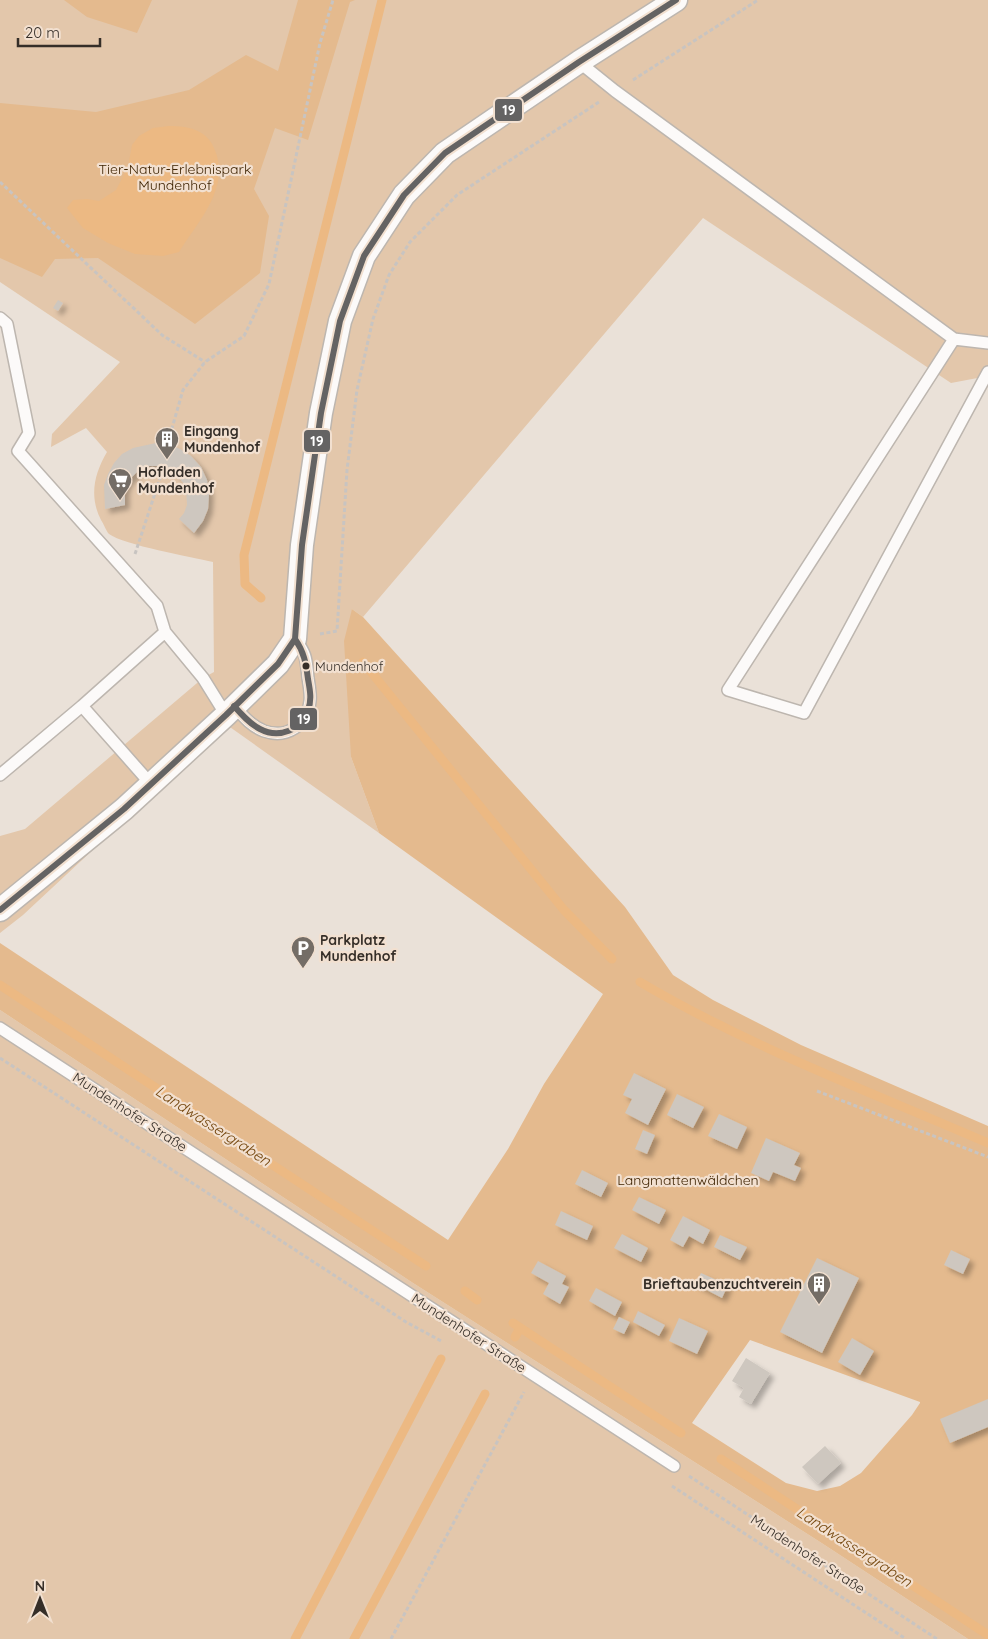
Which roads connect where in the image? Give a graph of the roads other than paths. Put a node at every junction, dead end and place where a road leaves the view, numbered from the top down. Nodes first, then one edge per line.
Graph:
1 (676, 0) edge
2 (578, 62) junction
3 (0, 318) edge
4 (954, 339) junction
5 (988, 343) edge
6 (988, 372) edge
7 (165, 632) junction
8 (295, 639) junction
9 (82, 706) junction
10 (230, 711) junction
11 (0, 775) edge
12 (150, 783) junction
13 (0, 910) edge
14 (0, 1028) edge
15 (674, 1466) road end

1 - 2 street
2 - 4 lane
2 - 8 street
3 - 7 lane
4 - 5 lane
4 - 6 lane
7 - 9 lane
7 - 10 lane
8 - 10 street
8 - 10 lane
9 - 11 lane
9 - 12 lane
10 - 12 street
12 - 13 street
14 - 15 lane, Mundenhofer Straße

